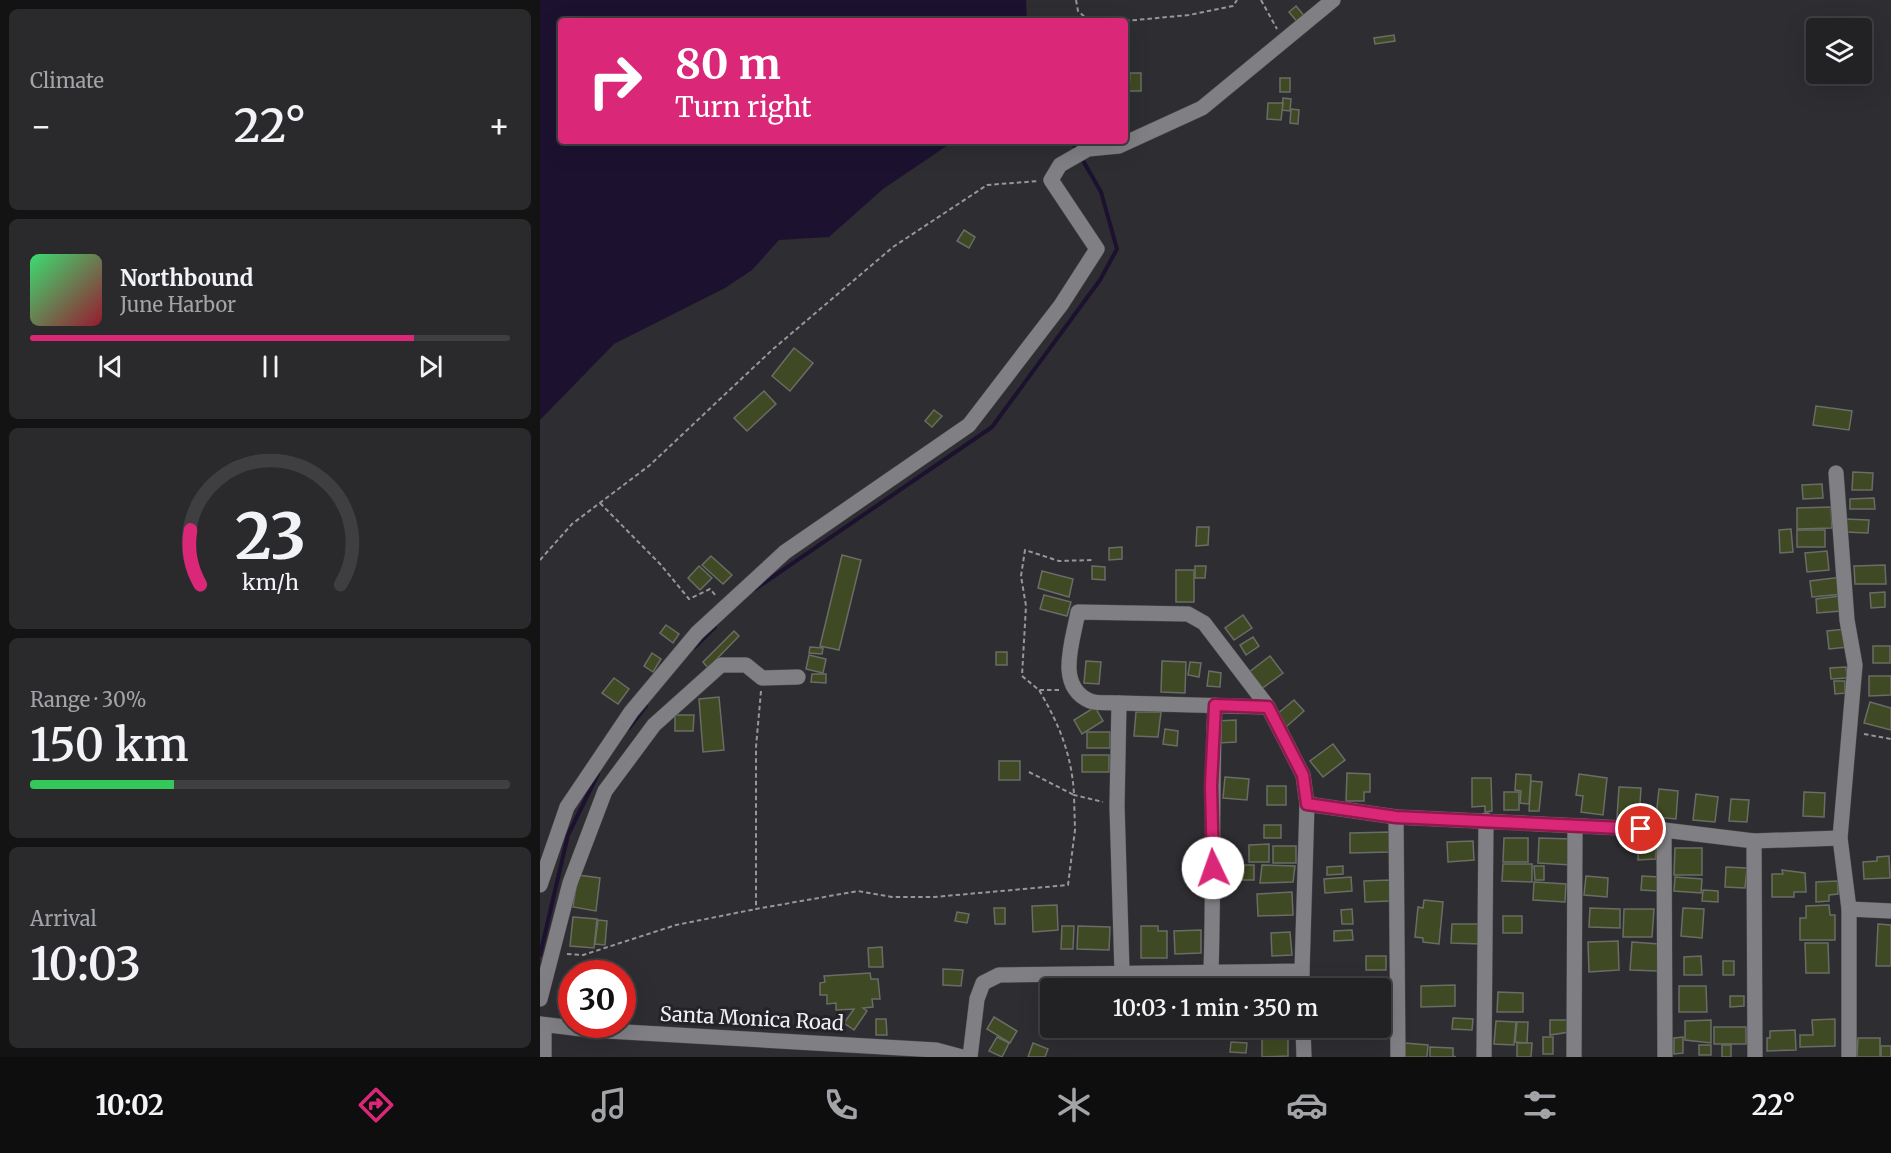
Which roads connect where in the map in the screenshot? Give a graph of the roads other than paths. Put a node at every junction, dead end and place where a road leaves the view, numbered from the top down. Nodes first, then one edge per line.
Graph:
1 (1333, 0) edge
2 (1128, 142) edge
3 (1123, 144) edge
4 (1836, 473) dead end
5 (798, 677) dead end
6 (1119, 703) junction
7 (1215, 705) junction
8 (1268, 707) junction
9 (1307, 804) junction
10 (1396, 817) junction
11 (1486, 820) junction
12 (1575, 826) junction
13 (1664, 831) junction
14 (1840, 838) junction
15 (1754, 841) junction
16 (540, 885) edge
17 (1849, 909) junction
18 (1891, 911) edge
19 (1211, 971) junction
20 (1302, 971) junction
21 (1122, 972) junction
22 (1302, 978) edge
23 (540, 999) edge
24 (542, 1024) edge
25 (1303, 1038) edge
26 (544, 1057) edge
27 (962, 1057) edge
28 (970, 1057) edge
29 (1304, 1057) edge
30 (1398, 1057) edge
31 (1484, 1057) edge
32 (1574, 1057) edge
33 (1665, 1057) edge
34 (1755, 1057) edge
35 (1849, 1057) edge

1 - 2 street
3 - 16 street
4 - 14 street
5 - 23 street
6 - 7 street
6 - 8 street
6 - 21 street
7 - 8 street
7 - 19 street
8 - 9 street
9 - 10 street
9 - 20 street
10 - 11 street
10 - 30 street
11 - 12 street
11 - 31 street
12 - 13 street
12 - 32 street
13 - 15 street
13 - 33 street
14 - 15 street
14 - 17 street
15 - 34 street
17 - 18 street
17 - 35 street
19 - 20 street
19 - 21 street
20 - 22 street
21 - 28 street
24 - 26 street
24 - 27 street, Santa Monica Road
25 - 29 street

